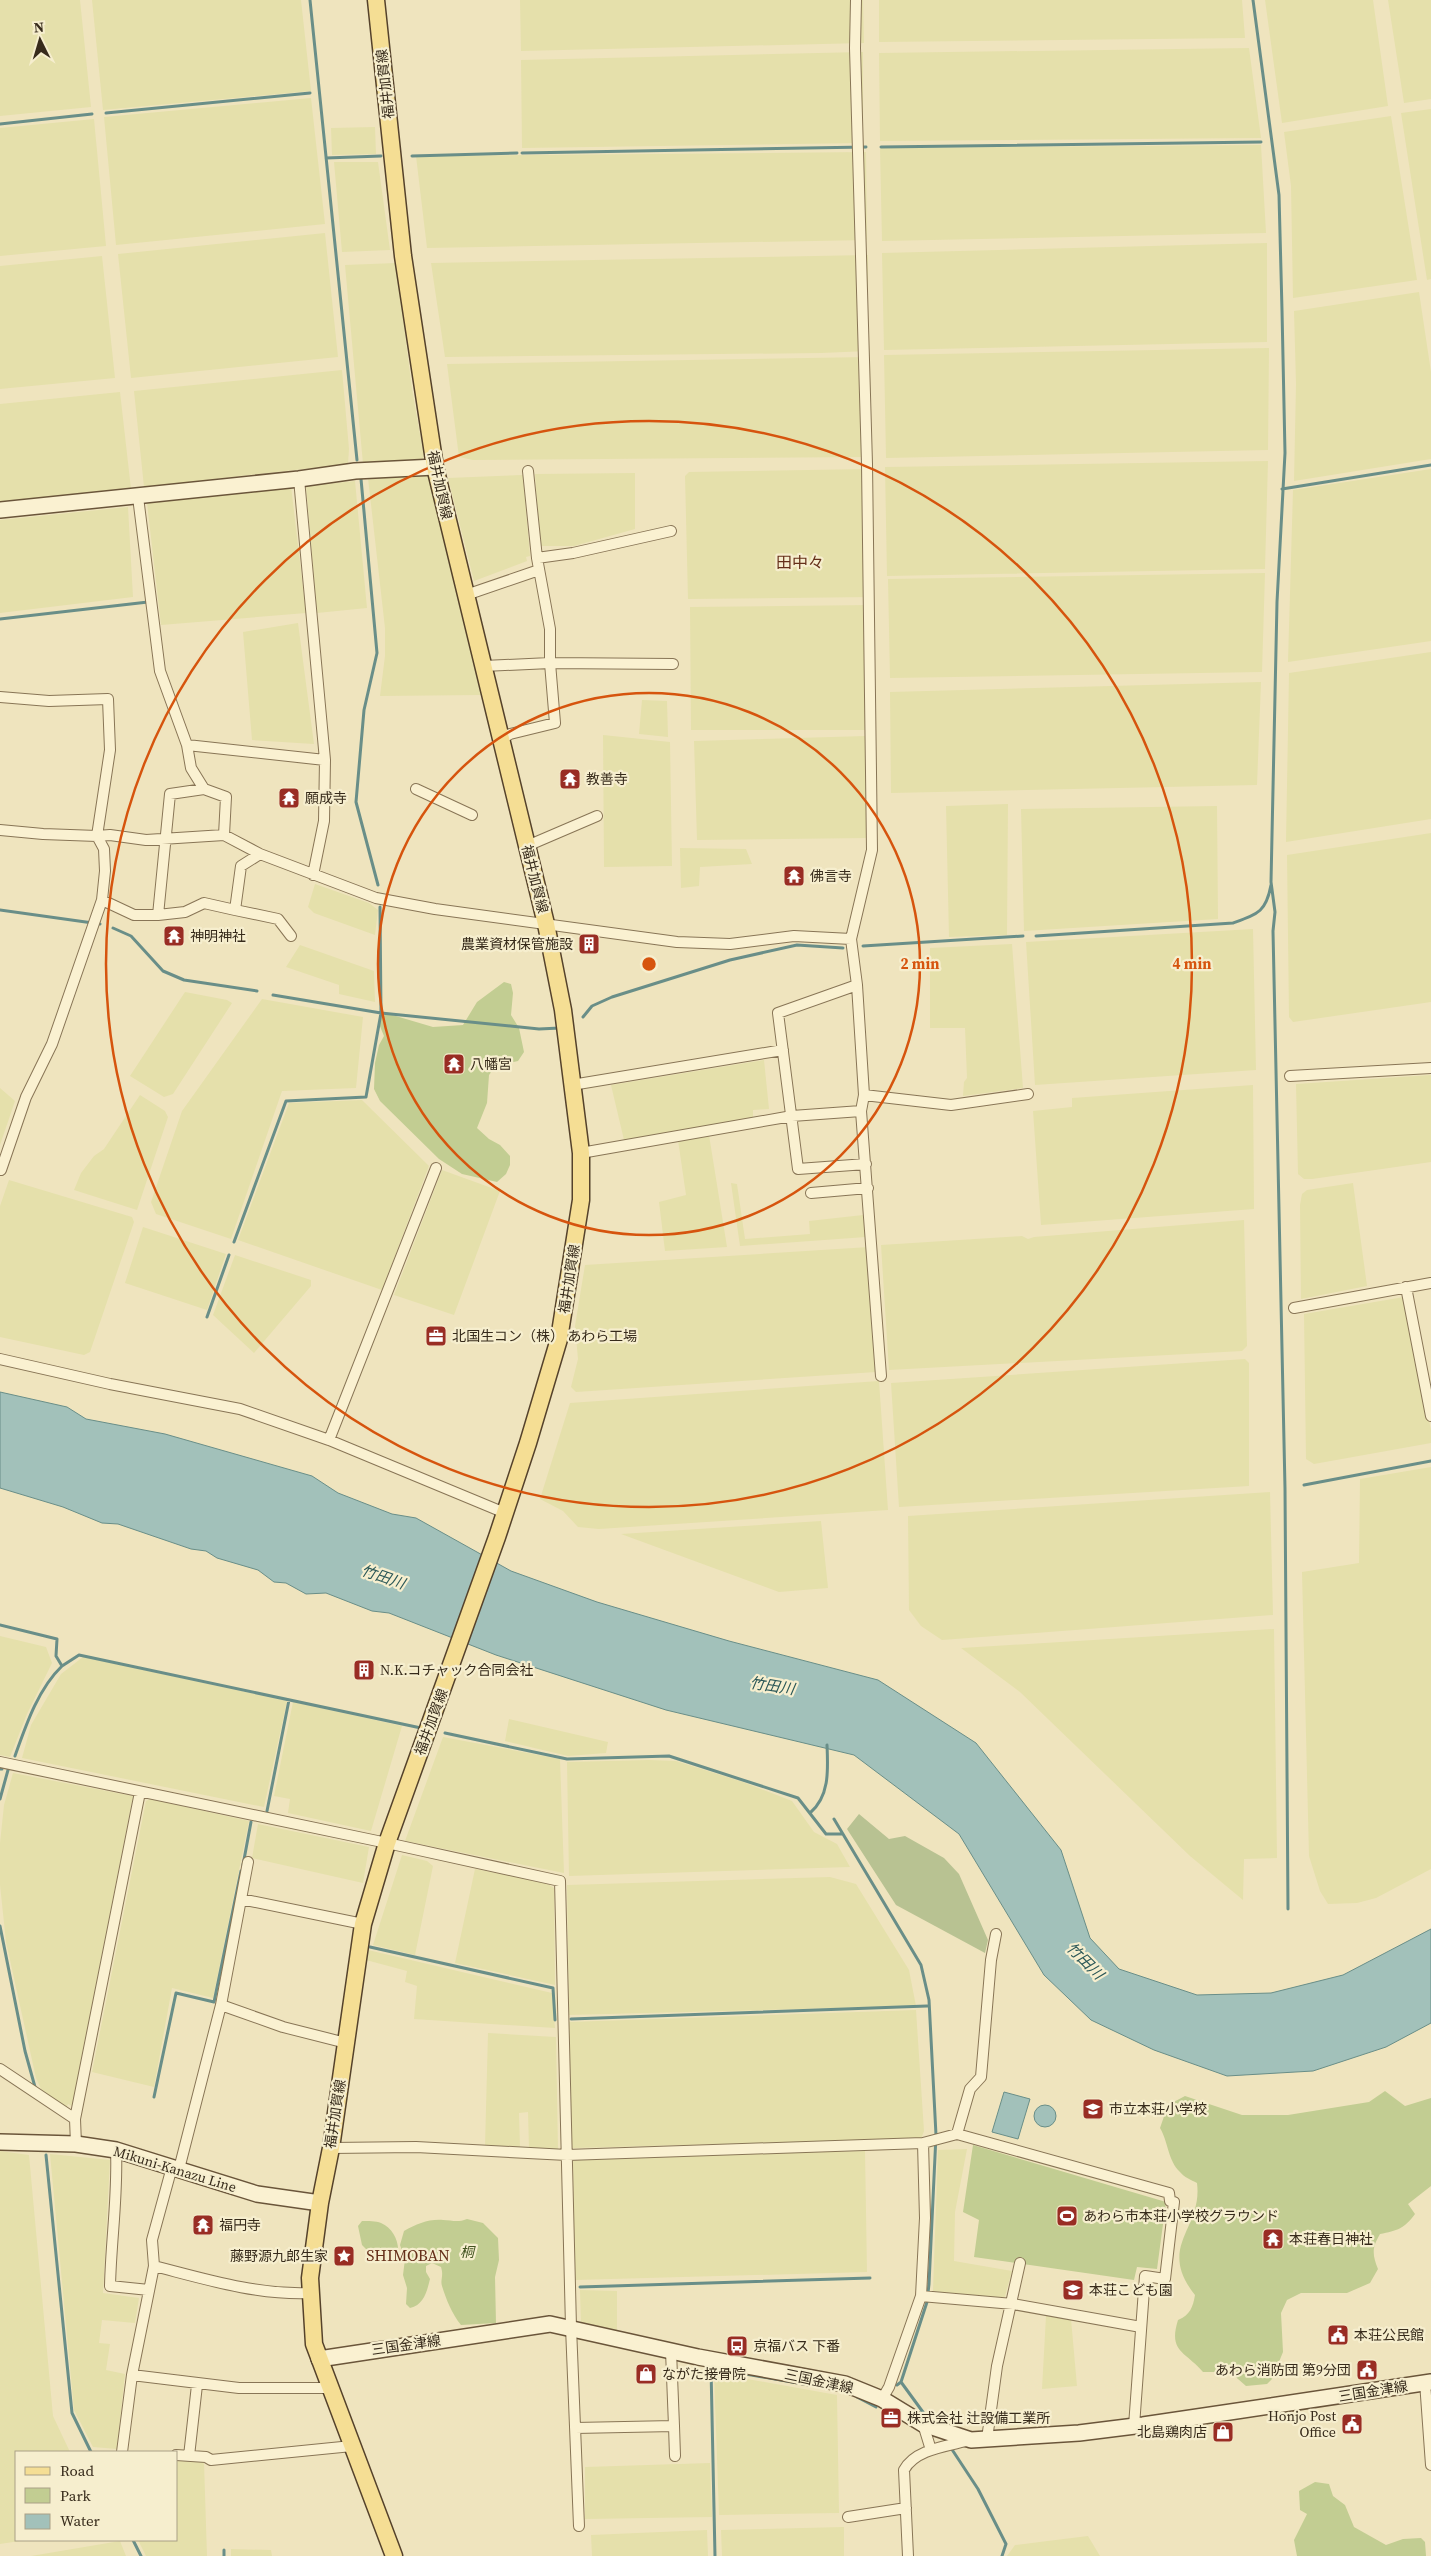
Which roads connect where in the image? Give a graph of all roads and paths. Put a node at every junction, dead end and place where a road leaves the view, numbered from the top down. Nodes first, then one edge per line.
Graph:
1 (376, 0) edge
2 (856, 0) edge
3 (435, 467) junction
4 (528, 470) dead end
5 (299, 479) junction
6 (138, 496) junction
7 (0, 510) edge
8 (671, 531) dead end
9 (536, 558) junction
10 (539, 570) junction
11 (466, 595) junction
12 (550, 663) junction
13 (673, 664) dead end
14 (484, 666) junction
15 (0, 697) edge
16 (502, 739) junction
17 (187, 745) junction
18 (325, 760) junction
19 (204, 789) junction
20 (416, 789) dead end
21 (472, 815) dead end
22 (597, 816) dead end
23 (0, 830) edge
24 (224, 835) junction
25 (97, 836) junction
26 (168, 838) junction
27 (528, 846) junction
28 (260, 854) junction
29 (313, 875) junction
30 (102, 900) junction
31 (235, 910) junction
32 (158, 915) junction
33 (546, 924) junction
34 (291, 936) dead end
35 (851, 939) junction
36 (857, 986) junction
37 (783, 1050) junction
38 (1431, 1068) edge
39 (1290, 1076) dead end
40 (572, 1084) junction
41 (864, 1094) junction
42 (1028, 1094) dead end
43 (861, 1111) junction
44 (792, 1116) junction
45 (581, 1152) junction
46 (866, 1164) junction
47 (436, 1168) dead end
48 (1, 1170) dead end
49 (868, 1188) junction
50 (811, 1193) dead end
51 (1431, 1283) edge
52 (1406, 1287) junction
53 (1294, 1308) dead end
54 (0, 1359) edge
55 (881, 1376) dead end
56 (1431, 1416) edge
57 (328, 1440) junction
58 (505, 1513) junction
59 (0, 1762) edge
60 (140, 1792) junction
61 (386, 1843) junction
62 (248, 1862) dead end
63 (241, 1898) junction
64 (363, 1924) junction
65 (996, 1934) dead end
66 (221, 2005) junction
67 (346, 2043) junction
68 (0, 2069) edge
69 (75, 2119) junction
70 (957, 2134) junction
71 (0, 2142) edge
72 (923, 2143) junction
73 (76, 2144) junction
74 (331, 2148) junction
75 (116, 2150) junction
76 (567, 2155) junction
77 (176, 2168) junction
78 (320, 2203) junction
79 (1020, 2263) dead end
80 (154, 2266) junction
81 (149, 2290) junction
82 (309, 2292) junction
83 (921, 2296) junction
84 (1013, 2304) junction
85 (571, 2327) junction
86 (1141, 2327) junction
87 (671, 2351) junction
88 (319, 2359) junction
89 (132, 2375) junction
90 (1428, 2382) edge
91 (197, 2384) junction
92 (330, 2388) junction
93 (882, 2399) junction
94 (923, 2424) junction
95 (674, 2426) junction
96 (1134, 2426) junction
97 (575, 2428) junction
98 (988, 2439) junction
99 (970, 2440) junction
100 (352, 2446) junction
101 (931, 2450) junction
102 (122, 2451) edge
103 (178, 2455) edge
104 (189, 2456) junction
105 (675, 2456) dead end
106 (1431, 2465) edge
107 (906, 2508) junction
108 (848, 2517) dead end
109 (579, 2526) dead end
110 (394, 2556) edge
111 (908, 2556) edge

1 - 3 main road, 福井加賀線
2 - 35 street
3 - 5 main road
3 - 11 main road, 福井加賀線
4 - 9 street
5 - 6 main road
5 - 18 street
6 - 7 main road
6 - 17 street
8 - 9 street
9 - 10 street
10 - 11 street
10 - 12 street
11 - 14 main road, 福井加賀線
12 - 13 street
12 - 14 street
12 - 16 street
14 - 16 main road, 福井加賀線
15 - 25 street
16 - 27 main road, 福井加賀線
17 - 18 street
17 - 19 street
18 - 29 street
19 - 24 street
19 - 26 street
20 - 21 street
22 - 27 street
23 - 25 street
24 - 26 street
24 - 28 street
25 - 26 street
25 - 30 street
26 - 32 street
27 - 33 main road, 福井加賀線
28 - 29 street
28 - 31 street
29 - 33 street
30 - 32 street
30 - 48 street
31 - 32 street
31 - 34 street
33 - 35 street
33 - 40 main road, 福井加賀線
35 - 36 street
36 - 37 street
36 - 41 street
37 - 40 street
37 - 44 street
38 - 39 street
40 - 45 main road, 福井加賀線
41 - 42 street
41 - 43 street
43 - 44 street
43 - 46 street
44 - 45 street
44 - 46 street
45 - 58 main road, 福井加賀線
46 - 49 street
47 - 57 street
49 - 50 street
49 - 55 street
51 - 52 street
52 - 53 street
52 - 56 street
54 - 57 street
57 - 58 street
58 - 61 main road, 福井加賀線
59 - 60 street
60 - 61 street
60 - 69 street
61 - 64 main road, 福井加賀線
61 - 76 street
62 - 63 street
63 - 64 street
63 - 66 street
64 - 67 main road, 福井加賀線
65 - 70 street
66 - 67 street
66 - 77 street
67 - 74 main road, 福井加賀線
68 - 69 street
69 - 73 street
70 - 72 street
70 - 86 street
71 - 73 main road, Mikuni-Kanazu Line
72 - 76 street
72 - 83 street
73 - 75 main road, Mikuni-Kanazu Line
74 - 76 street
74 - 78 main road, 福井加賀線
75 - 77 main road, Mikuni-Kanazu Line
75 - 81 street
76 - 85 street
77 - 78 main road, Mikuni-Kanazu Line
77 - 80 street
78 - 82 main road, 福井加賀線
79 - 84 street
80 - 81 street
80 - 82 street
81 - 89 street
82 - 88 main road, 福井加賀線
83 - 84 street
83 - 93 street
84 - 86 street
84 - 98 street
85 - 87 main road, 三国金津線
85 - 88 main road, 三国金津線
85 - 97 street
86 - 96 street
87 - 93 main road, 三国金津線
87 - 95 street
88 - 92 main road, 福井加賀線
89 - 91 street
89 - 102 street
90 - 96 main road, 三国金津線
90 - 106 street
91 - 92 street
91 - 104 street
92 - 100 main road, 福井加賀線
93 - 94 main road, 三国金津線
94 - 99 main road, 三国金津線
94 - 101 street
95 - 97 street
95 - 105 street
96 - 98 main road, 三国金津線
97 - 109 street
98 - 99 main road, 三国金津線
99 - 101 street
100 - 104 street
100 - 110 main road, 福井加賀線
101 - 107 street
103 - 104 street
107 - 108 street
107 - 111 street

